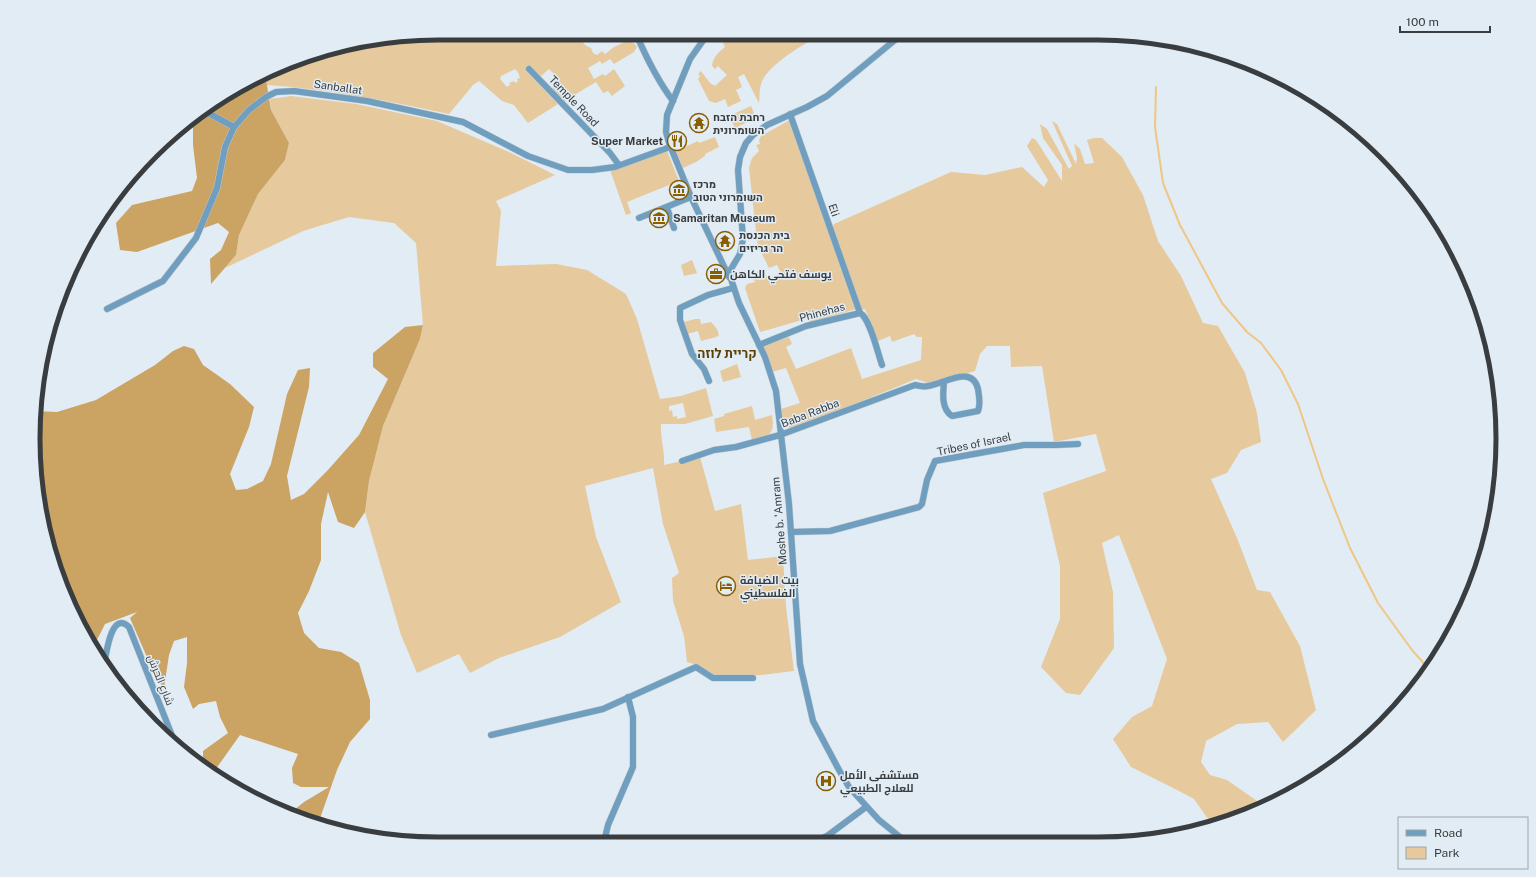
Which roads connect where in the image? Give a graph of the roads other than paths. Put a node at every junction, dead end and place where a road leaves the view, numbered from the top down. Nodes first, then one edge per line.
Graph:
1 (639, 40) edge
2 (703, 40) edge
3 (895, 40) edge
4 (529, 69) dead end
5 (673, 101) junction
6 (209, 113) edge
7 (790, 114) junction
8 (234, 127) junction
9 (670, 147) junction
10 (619, 165) junction
11 (692, 197) junction
12 (667, 208) junction
13 (639, 218) dead end
14 (674, 228) dead end
15 (730, 279) junction
16 (733, 288) junction
17 (107, 309) dead end
18 (860, 313) junction
19 (759, 345) junction
20 (882, 365) dead end
21 (709, 381) dead end
22 (944, 382) junction
23 (780, 435) junction
24 (1078, 444) dead end
25 (682, 461) dead end
26 (791, 532) junction
27 (106, 658) edge
28 (753, 678) dead end
29 (628, 697) junction
30 (171, 733) edge
31 (491, 735) dead end
32 (866, 807) junction
33 (605, 837) edge
34 (825, 837) edge
35 (900, 837) edge

1 - 5 street
2 - 5 street, Moshe b. 'Amram
3 - 7 street
4 - 10 street, Temple Road
5 - 9 street, Moshe b. 'Amram
6 - 8 street
7 - 15 street
7 - 18 street, Eli
8 - 10 street, Sanballat
8 - 17 street, Sanballat
9 - 10 street, Sanballat
9 - 11 street, Moshe b. 'Amram
11 - 12 street
11 - 15 street, Moshe b. 'Amram
12 - 13 street
12 - 14 street
15 - 16 street, Moshe b. 'Amram
16 - 19 street, Moshe b. 'Amram
16 - 21 street
18 - 19 street, Phinehas
18 - 20 street, Phinehas
19 - 23 street, Moshe b. 'Amram
22 - 22 street, Baba Rabba
22 - 23 street, Baba Rabba
23 - 25 street, Baba Rabba
23 - 26 street, Moshe b. 'Amram
24 - 26 street, Tribes of Israel
26 - 32 street, Moshe b. 'Amram
27 - 30 street, شارع الحرش
28 - 29 street
29 - 31 street
29 - 33 street
32 - 34 street
32 - 35 street, Moshe b. 'Amram

